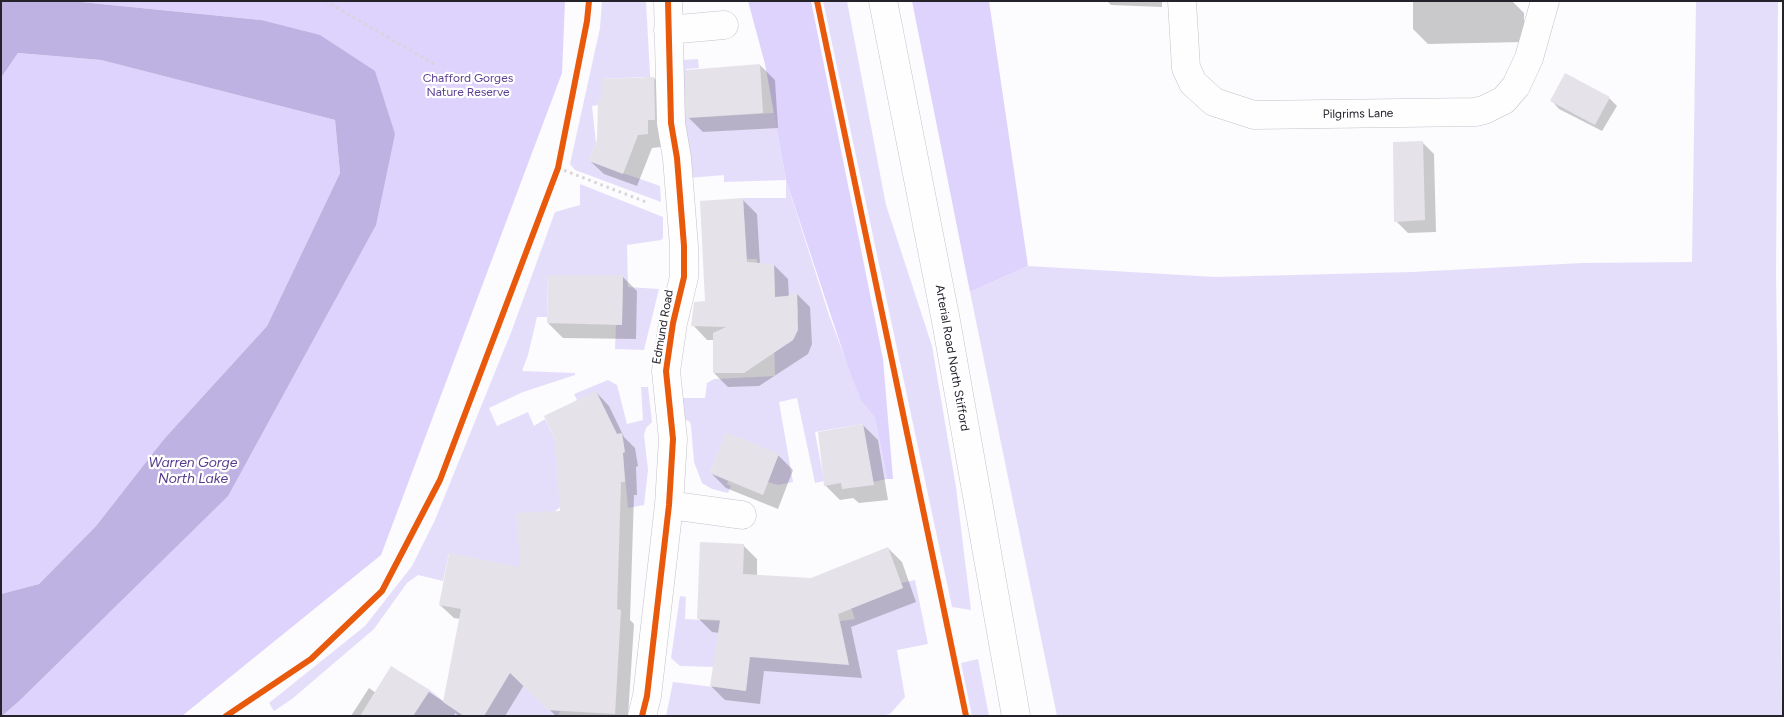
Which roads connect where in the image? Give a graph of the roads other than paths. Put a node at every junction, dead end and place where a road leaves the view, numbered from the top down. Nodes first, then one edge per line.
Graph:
1 (668, 1) edge
2 (883, 1) edge
3 (1182, 1) edge
4 (1545, 1) edge
5 (724, 25) dead end
6 (668, 30) junction
7 (669, 505) junction
8 (742, 515) dead end
9 (642, 716) edge
10 (1016, 716) edge

1 - 6 street, Edmund Road
2 - 10 street, Arterial Road North Stifford
3 - 4 street, Pilgrims Lane
5 - 6 street
6 - 7 street, Edmund Road
7 - 8 street
7 - 9 street, Edmund Road

